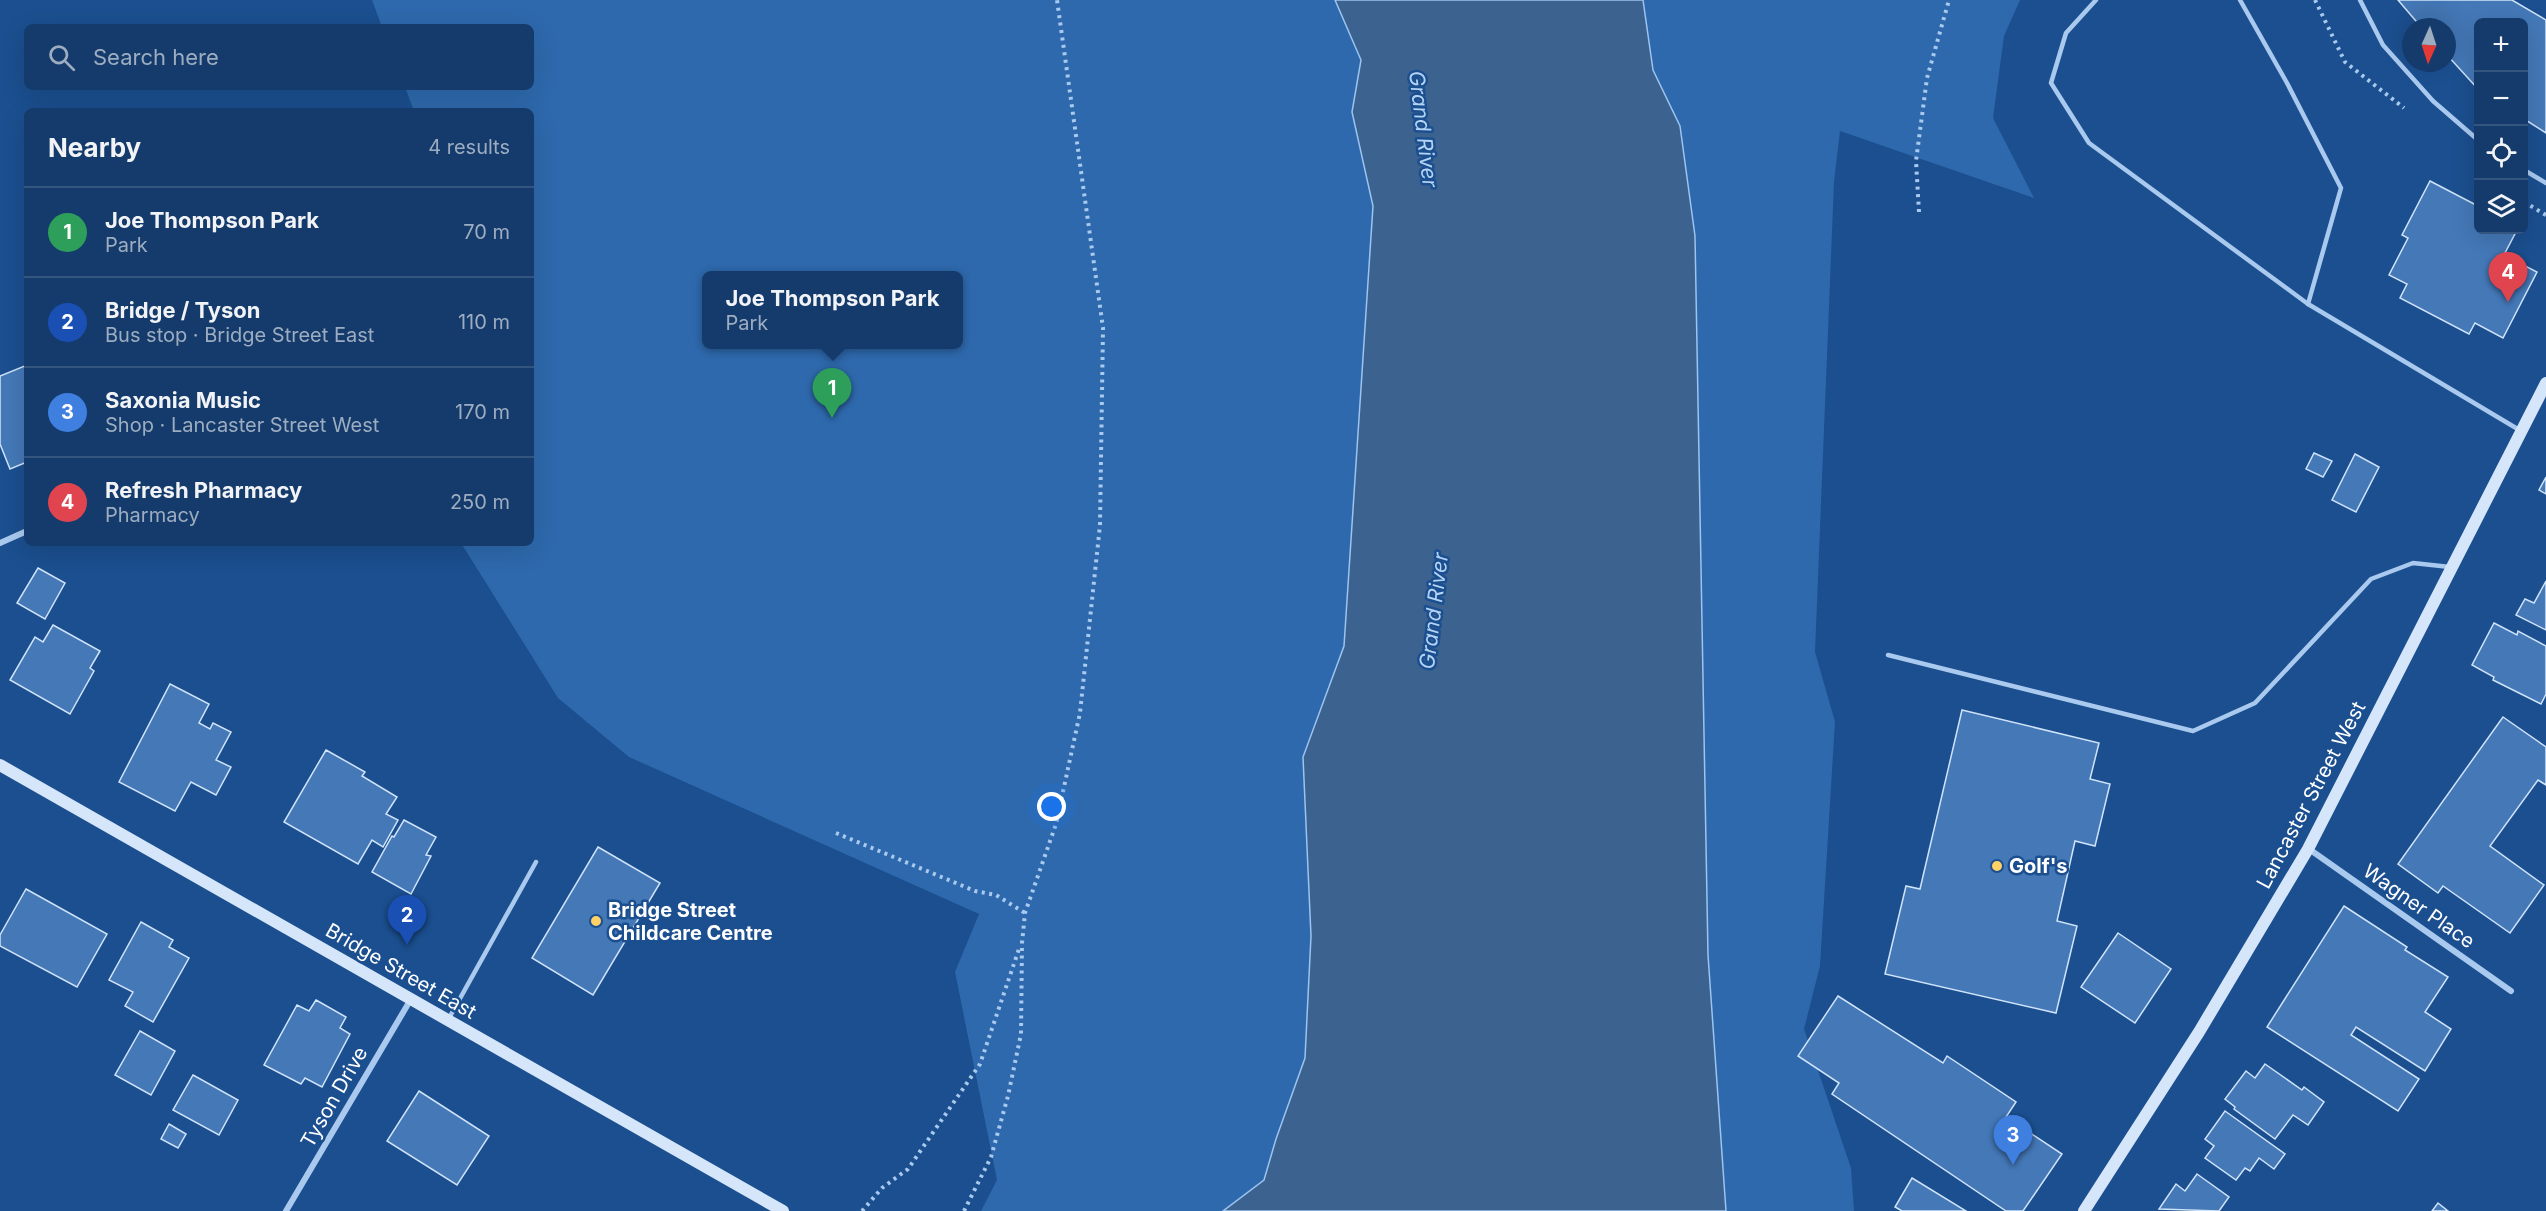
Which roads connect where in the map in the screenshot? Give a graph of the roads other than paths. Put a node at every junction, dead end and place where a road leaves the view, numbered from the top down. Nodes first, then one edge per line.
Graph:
1 (2096, 0) edge
2 (2240, 0) edge
3 (2360, 0) edge
4 (2474, 137) edge
5 (2528, 173) edge
6 (2546, 183) edge
7 (2308, 304) junction
8 (2546, 383) edge
9 (2521, 431) junction
10 (24, 532) edge
11 (0, 543) edge
12 (2450, 567) junction
13 (1888, 655) dead end
14 (0, 765) edge
15 (2308, 849) junction
16 (536, 862) dead end
17 (2511, 991) dead end
18 (411, 999) junction
19 (448, 1020) junction
20 (286, 1211) edge
21 (783, 1211) edge
22 (2084, 1211) edge

1 - 7 lane
2 - 7 lane
3 - 4 lane
5 - 6 lane
7 - 9 lane
8 - 9 main road, Lancaster Street West
9 - 12 main road, Lancaster Street West
10 - 11 street
12 - 13 lane
12 - 15 main road, Lancaster Street West
14 - 18 main road, Bridge Street East
15 - 17 street, Wagner Place
15 - 22 main road, Lancaster Street West
16 - 19 lane
18 - 19 main road, Bridge Street East
18 - 20 street, Tyson Drive
19 - 21 main road, Bridge Street East

